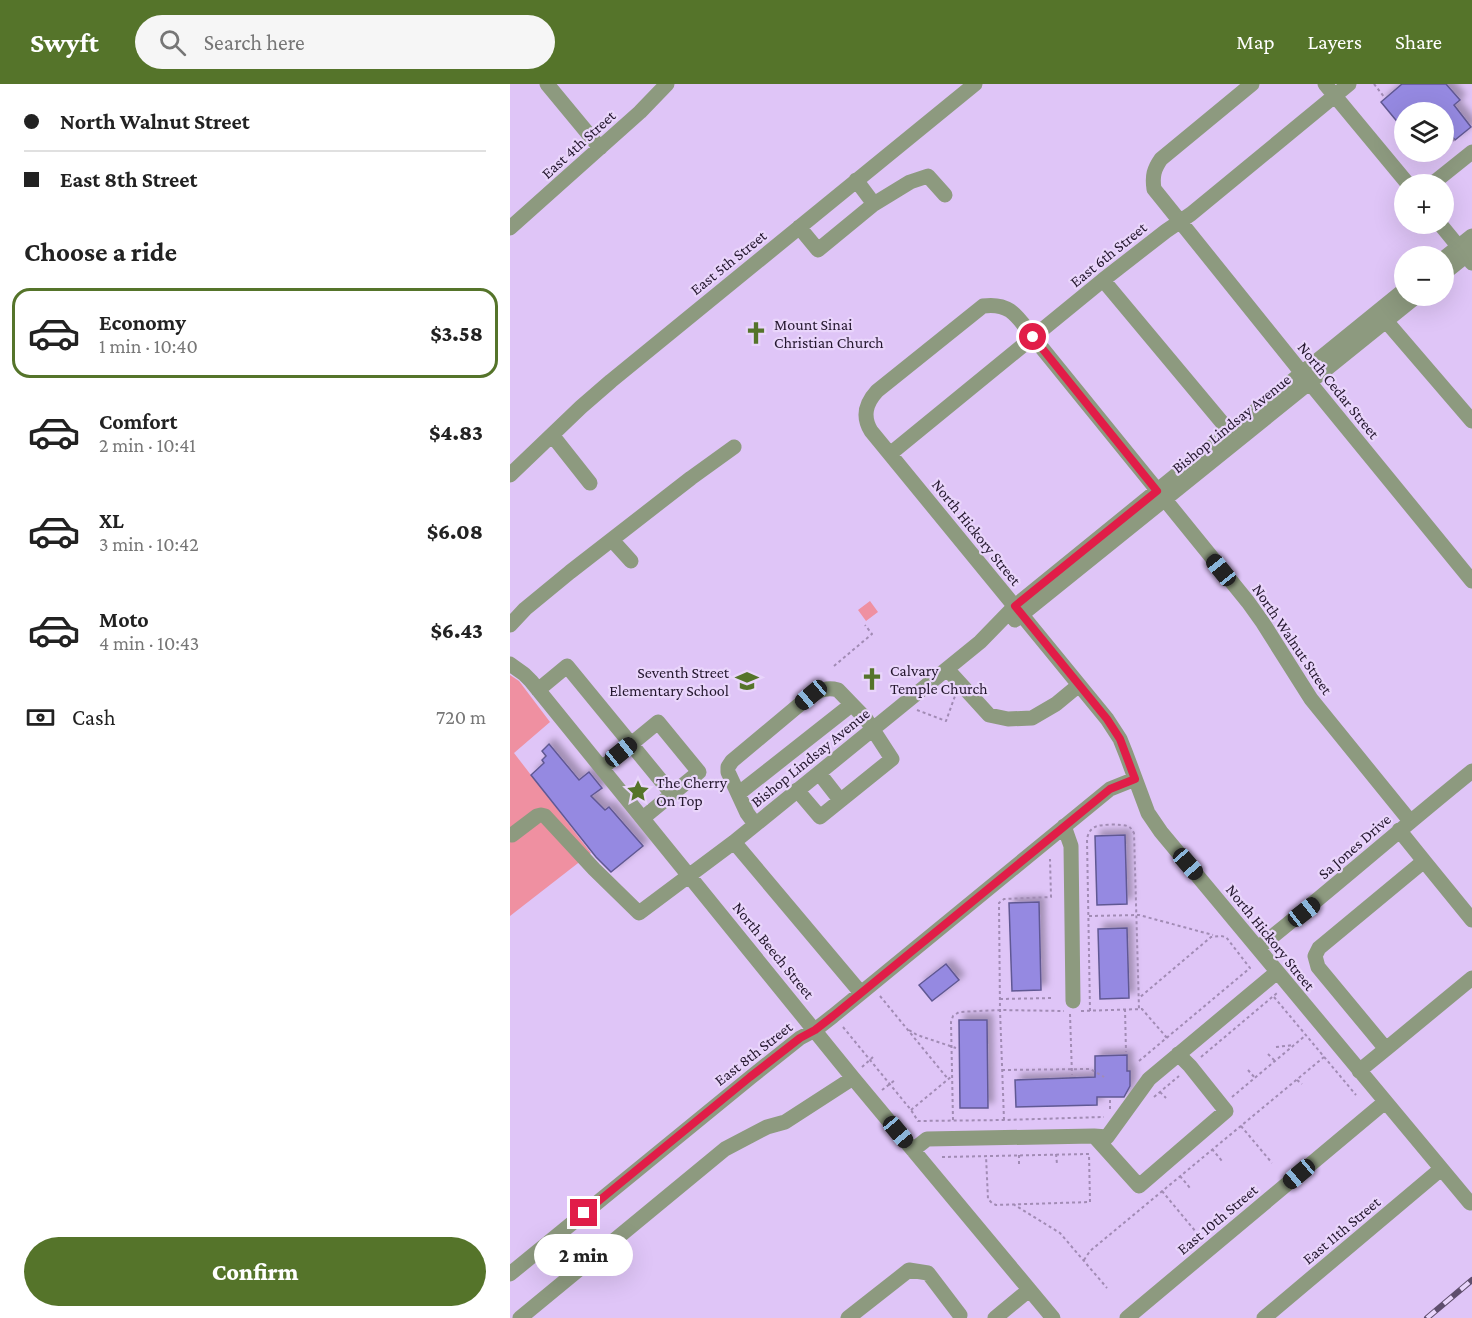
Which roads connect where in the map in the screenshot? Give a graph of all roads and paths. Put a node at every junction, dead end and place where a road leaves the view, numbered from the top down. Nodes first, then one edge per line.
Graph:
1 (547, 84) edge
2 (666, 84) edge
3 (975, 84) edge
4 (1252, 84) edge
5 (1349, 84) edge
6 (1374, 84) edge
7 (1330, 90) edge
8 (1385, 98) dead end
9 (600, 148) junction
10 (1472, 152) edge
11 (1400, 174) edge
12 (1444, 174) edge
13 (856, 180) junction
14 (945, 195) dead end
15 (874, 204) junction
16 (1179, 222) junction
17 (799, 227) junction
18 (510, 228) edge
19 (1449, 234) edge
20 (1472, 236) edge
21 (1467, 254) edge
22 (1454, 265) edge
23 (1103, 280) junction
24 (1394, 299) edge
25 (1405, 306) edge
26 (1386, 321) junction
27 (1033, 337) junction
28 (1306, 378) junction
29 (1472, 421) edge
30 (1230, 432) junction
31 (552, 435) junction
32 (734, 447) dead end
33 (890, 454) junction
34 (510, 476) edge
35 (590, 483) dead end
36 (1161, 495) junction
37 (612, 540) junction
38 (631, 561) dead end
39 (1472, 581) edge
40 (1019, 611) junction
41 (510, 625) edge
42 (865, 625) dead end
43 (510, 664) edge
44 (834, 666) dead end
45 (947, 669) junction
46 (1079, 684) junction
47 (538, 690) junction
48 (957, 691) dead end
49 (851, 705) junction
50 (914, 710) dead end
51 (873, 729) junction
52 (631, 744) junction
53 (602, 768) junction
54 (1472, 771) edge
55 (819, 773) junction
56 (1135, 779) junction
57 (797, 790) junction
58 (672, 794) junction
59 (738, 794) junction
60 (840, 800) junction
61 (643, 818) junction
62 (755, 825) junction
63 (1064, 826) junction
64 (1405, 826) junction
65 (512, 835) dead end
66 (734, 842) junction
67 (1050, 859) dead end
68 (1424, 861) junction
69 (690, 876) junction
70 (1089, 916) junction
71 (1136, 916) junction
72 (1472, 920) edge
73 (1216, 936) junction
74 (1258, 948) junction
75 (1277, 972) junction
76 (1472, 978) edge
77 (867, 988) junction
78 (1282, 990) dead end
79 (1274, 997) junction
80 (1053, 998) dead end
81 (1000, 999) junction
82 (1139, 999) junction
83 (1072, 1006) joint
84 (1000, 1010) junction
85 (1125, 1010) dead end
86 (1090, 1011) dead end
87 (833, 1016) junction
88 (905, 1027) junction
89 (815, 1030) junction
90 (1306, 1035) junction
91 (1167, 1038) junction
92 (1295, 1045) junction
93 (951, 1047) junction
94 (956, 1048) dead end
95 (1386, 1049) junction
96 (1126, 1052) dead end
97 (1178, 1054) junction
98 (1268, 1054) dead end
99 (1282, 1055) junction
100 (873, 1057) dead end
101 (1324, 1057) junction
102 (870, 1061) junction
103 (1139, 1061) dead end
104 (1196, 1061) dead end
105 (1275, 1061) junction
106 (1072, 1069) junction
107 (1248, 1070) dead end
108 (1002, 1071) junction
109 (1359, 1071) junction
110 (857, 1072) junction
111 (1181, 1074) dead end
112 (1072, 1075) dead end
113 (952, 1076) junction
114 (1104, 1077) dead end
115 (1255, 1078) junction
116 (948, 1079) junction
117 (895, 1080) dead end
118 (1297, 1080) junction
119 (890, 1084) junction
120 (1302, 1084) dead end
121 (882, 1090) dead end
122 (1160, 1092) junction
123 (1356, 1095) dead end
124 (1152, 1098) dead end
125 (1166, 1098) dead end
126 (1229, 1100) dead end
127 (1385, 1102) junction
128 (1268, 1103) junction
129 (1272, 1108) dead end
130 (911, 1110) junction
131 (1110, 1116) dead end
132 (1004, 1120) junction
133 (953, 1121) junction
134 (1241, 1126) junction
135 (1094, 1136) junction
136 (1212, 1149) junction
137 (913, 1150) junction
138 (1056, 1154) junction
139 (1019, 1155) junction
140 (986, 1156) junction
141 (942, 1157) dead end
142 (1222, 1161) dead end
143 (1272, 1163) dead end
144 (1019, 1164) dead end
145 (1056, 1164) dead end
146 (1442, 1169) junction
147 (1180, 1176) junction
148 (1190, 1188) dead end
149 (1162, 1191) junction
150 (1470, 1203) dead end
151 (1013, 1204) junction
152 (1196, 1232) dead end
153 (1084, 1260) junction
154 (510, 1274) edge
155 (1107, 1288) dead end
156 (1029, 1290) junction
157 (960, 1317) edge
158 (520, 1318) edge
159 (848, 1318) edge
160 (995, 1318) edge
161 (1053, 1318) edge
162 (1127, 1318) edge
163 (1264, 1318) edge

1 - 9 street
2 - 9 street, East 4th Street
3 - 13 street, East 5th Street
4 - 16 street, North Cedar Street
5 - 7 street, East 6th Street
6 - 8 path
7 - 11 street
7 - 16 street, East 6th Street
9 - 18 street, East 4th Street
10 - 12 street
13 - 15 street
13 - 17 street, East 5th Street
14 - 15 street
15 - 17 street
16 - 23 street, East 6th Street
16 - 28 street, North Cedar Street
17 - 31 street, East 5th Street
19 - 21 street
20 - 21 street
21 - 22 street
23 - 27 street, East 6th Street
23 - 30 street
24 - 28 street, Bishop Lindsay Avenue
25 - 26 street, Bishop Lindsay Avenue
26 - 28 street, Bishop Lindsay Avenue
26 - 29 street
27 - 33 street, East 6th Street
27 - 33 street, North Hickory Street
27 - 36 street, North Walnut Street
28 - 30 street, Bishop Lindsay Avenue
28 - 36 street, Bishop Lindsay Avenue
28 - 39 street, North Cedar Street
30 - 36 street, Bishop Lindsay Avenue
31 - 34 street, East 5th Street
31 - 35 street
32 - 37 street
33 - 40 street, North Hickory Street
36 - 40 street, Bishop Lindsay Avenue
36 - 64 street, North Walnut Street
37 - 38 street
37 - 41 street
40 - 45 street, Bishop Lindsay Avenue
40 - 46 street, North Hickory Street
42 - 44 path
43 - 47 street, North Beech Street
45 - 46 street
45 - 51 street, Bishop Lindsay Avenue
46 - 56 street, North Hickory Street
47 - 52 street
47 - 53 street, North Beech Street
48 - 50 path
49 - 51 street
49 - 59 street
49 - 59 street
51 - 55 street, Bishop Lindsay Avenue
51 - 60 street
52 - 53 street
52 - 58 street
52 - 58 street
53 - 61 street, North Beech Street
54 - 64 street, Sa Jones Drive
55 - 57 street, Bishop Lindsay Avenue
55 - 60 street
56 - 63 street, East 8th Street
56 - 74 street, North Hickory Street
57 - 60 street
57 - 62 street, Bishop Lindsay Avenue
58 - 61 street
59 - 62 street
61 - 69 street, North Beech Street
62 - 66 street, Bishop Lindsay Avenue
63 - 77 street, East 8th Street
63 - 83 street
64 - 68 street, North Walnut Street
64 - 74 street, Sa Jones Drive
65 - 69 street, Bishop Lindsay Avenue
66 - 69 street, Bishop Lindsay Avenue
66 - 77 street
67 - 81 path
68 - 72 street, North Walnut Street
68 - 95 street
69 - 89 street, North Beech Street
70 - 71 path
70 - 71 path
70 - 86 path
71 - 73 path
71 - 82 path
73 - 82 path
73 - 91 path
74 - 75 street, North Hickory Street
75 - 97 street
75 - 109 street, North Hickory Street
76 - 95 street
77 - 87 street, East 8th Street
77 - 88 path
78 - 79 path
79 - 90 path
79 - 104 path
80 - 81 path
81 - 84 path
82 - 91 path
83 - 106 path
84 - 93 path
84 - 108 path
85 - 96 path
87 - 89 street, East 8th Street
87 - 102 path
88 - 93 path
88 - 116 path
89 - 110 street, North Beech Street
89 - 154 street, East 8th Street
90 - 92 path
90 - 101 path
91 - 103 path
92 - 99 path
92 - 99 path
93 - 94 path
93 - 113 path
95 - 109 street
97 - 135 street
97 - 135 street
98 - 105 path
99 - 105 path
100 - 102 path
101 - 118 path
101 - 123 path
102 - 110 path
102 - 119 path
105 - 115 path
106 - 108 path
106 - 112 path
106 - 114 path
107 - 115 path
108 - 132 path
109 - 127 street, North Hickory Street
110 - 137 street, North Beech Street
110 - 158 street
111 - 122 path
113 - 116 path
113 - 133 path
115 - 126 path
116 - 130 path
117 - 119 path
118 - 120 path
118 - 128 path
119 - 121 path
119 - 130 path
122 - 124 path
122 - 125 path
127 - 146 street, North Hickory Street
127 - 162 street, East 10th Street
128 - 129 path
128 - 134 path
130 - 133 path
131 - 132 path
132 - 133 path
134 - 136 path
134 - 143 path
135 - 137 street
136 - 142 path
136 - 147 path
137 - 156 street, North Beech Street
138 - 139 path
138 - 145 path
138 - 151 path
139 - 140 path
139 - 144 path
140 - 141 path
140 - 151 path
146 - 150 street, North Hickory Street
146 - 163 street, East 11th Street
147 - 148 path
147 - 149 path
149 - 152 path
149 - 153 path
151 - 153 path
153 - 155 path
156 - 160 street
156 - 161 street, North Beech Street
157 - 159 street

